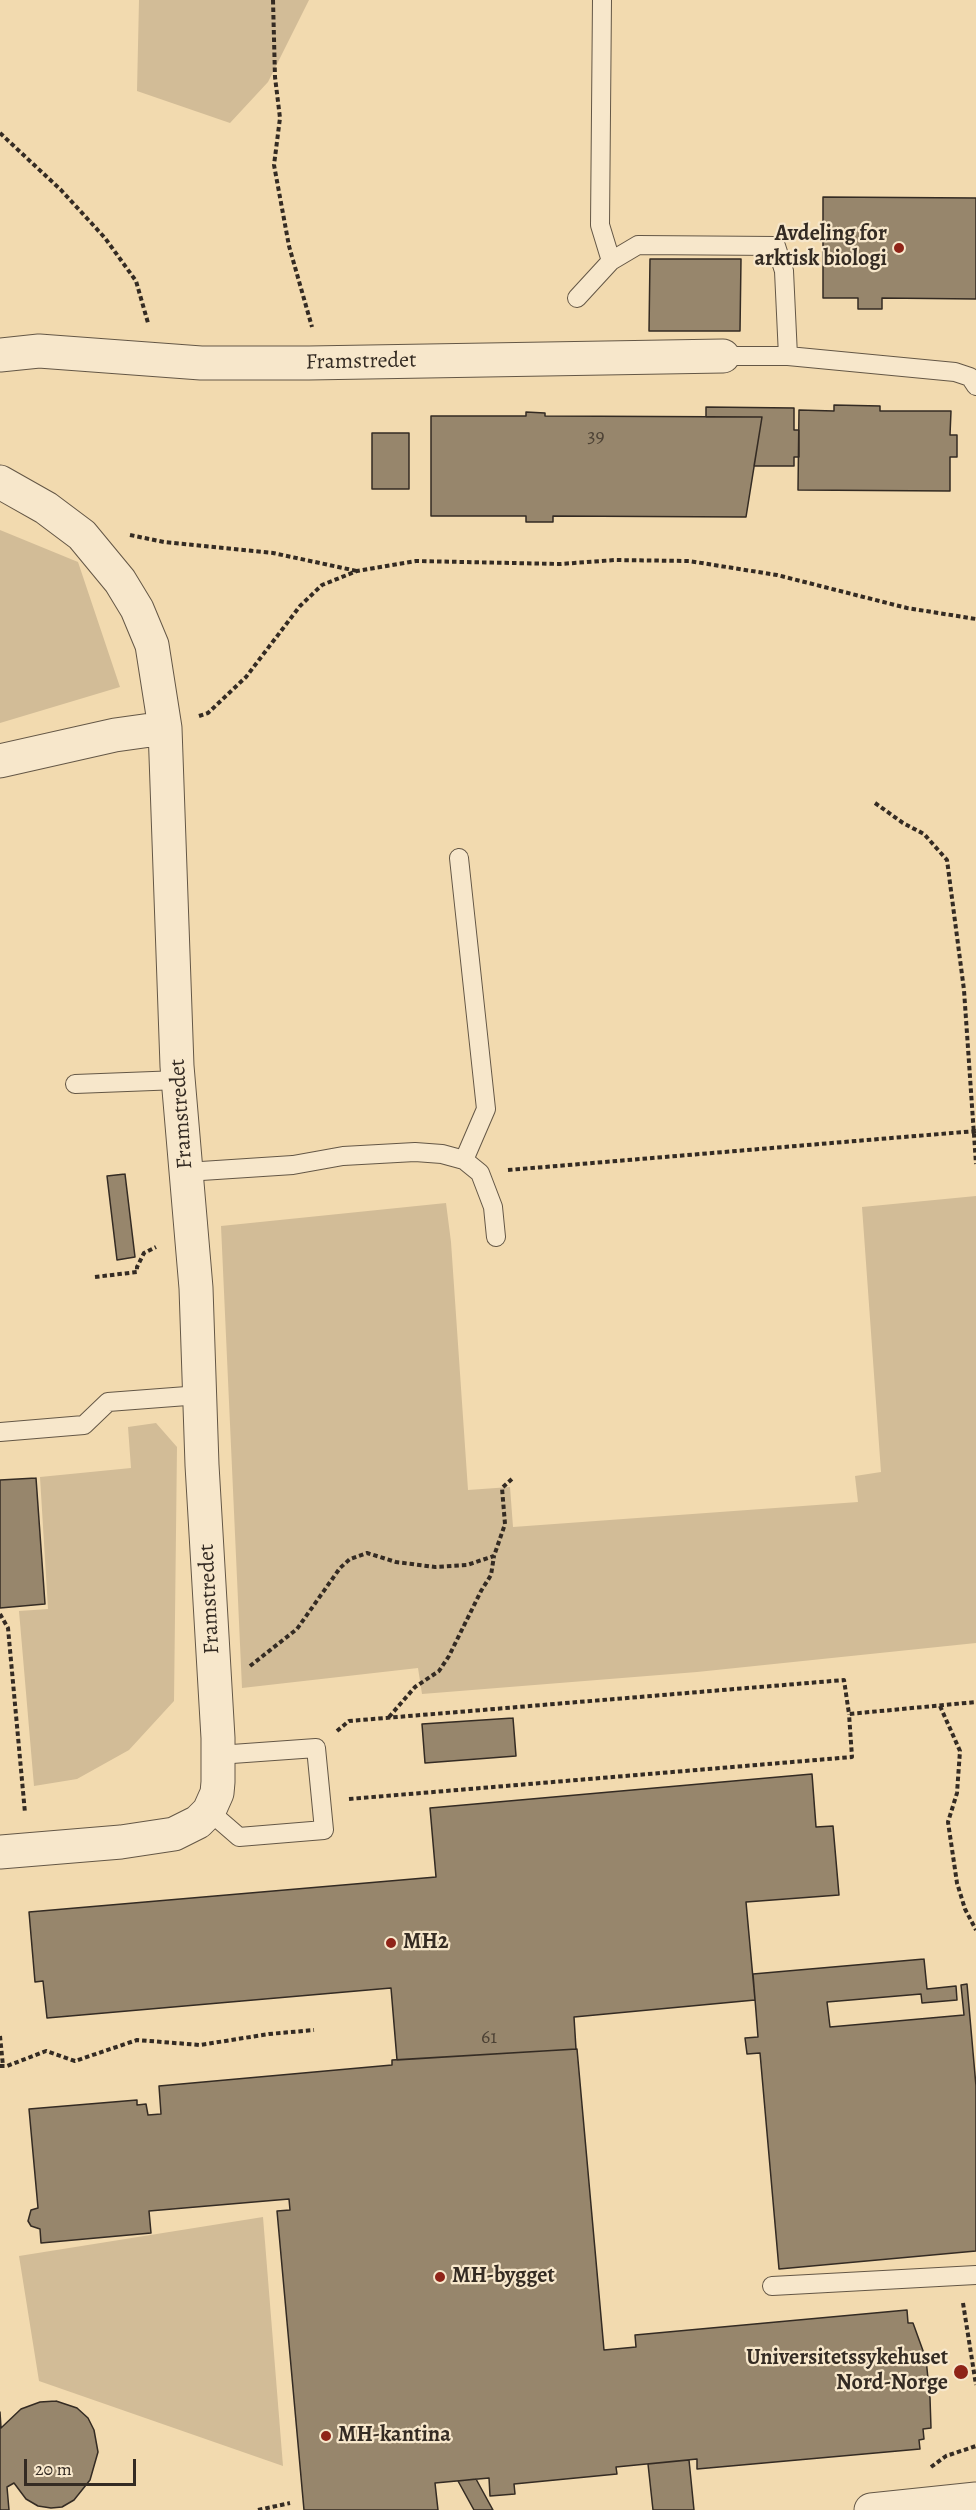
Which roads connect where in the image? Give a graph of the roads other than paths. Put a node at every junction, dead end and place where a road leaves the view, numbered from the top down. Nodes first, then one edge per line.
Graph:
1 (602, 0) edge
2 (611, 261) junction
3 (577, 298) dead end
4 (0, 355) edge
5 (723, 356) joint
6 (788, 356) junction
7 (976, 386) edge
8 (0, 482) edge
9 (165, 728) junction
10 (0, 761) edge
11 (459, 858) dead end
12 (179, 1080) junction
13 (75, 1084) dead end
14 (464, 1160) junction
15 (186, 1172) junction
16 (495, 1237) dead end
17 (200, 1395) junction
18 (0, 1432) edge
19 (218, 1755) junction
20 (209, 1811) junction
21 (0, 1852) edge
22 (968, 2276) edge
23 (772, 2286) dead end
24 (976, 2499) edge
25 (872, 2510) edge

1 - 2 lane
2 - 3 lane
2 - 6 lane
4 - 5 street, Framstredet
5 - 6 lane
6 - 7 lane
8 - 9 street, Framstredet
9 - 10 street
9 - 12 street, Framstredet
11 - 14 lane
12 - 13 lane
12 - 15 street, Framstredet
14 - 15 lane
14 - 16 lane
15 - 17 street, Framstredet
17 - 18 lane
17 - 19 street, Framstredet
19 - 20 street, Framstredet
19 - 20 lane
20 - 21 street
22 - 23 lane
24 - 25 street

